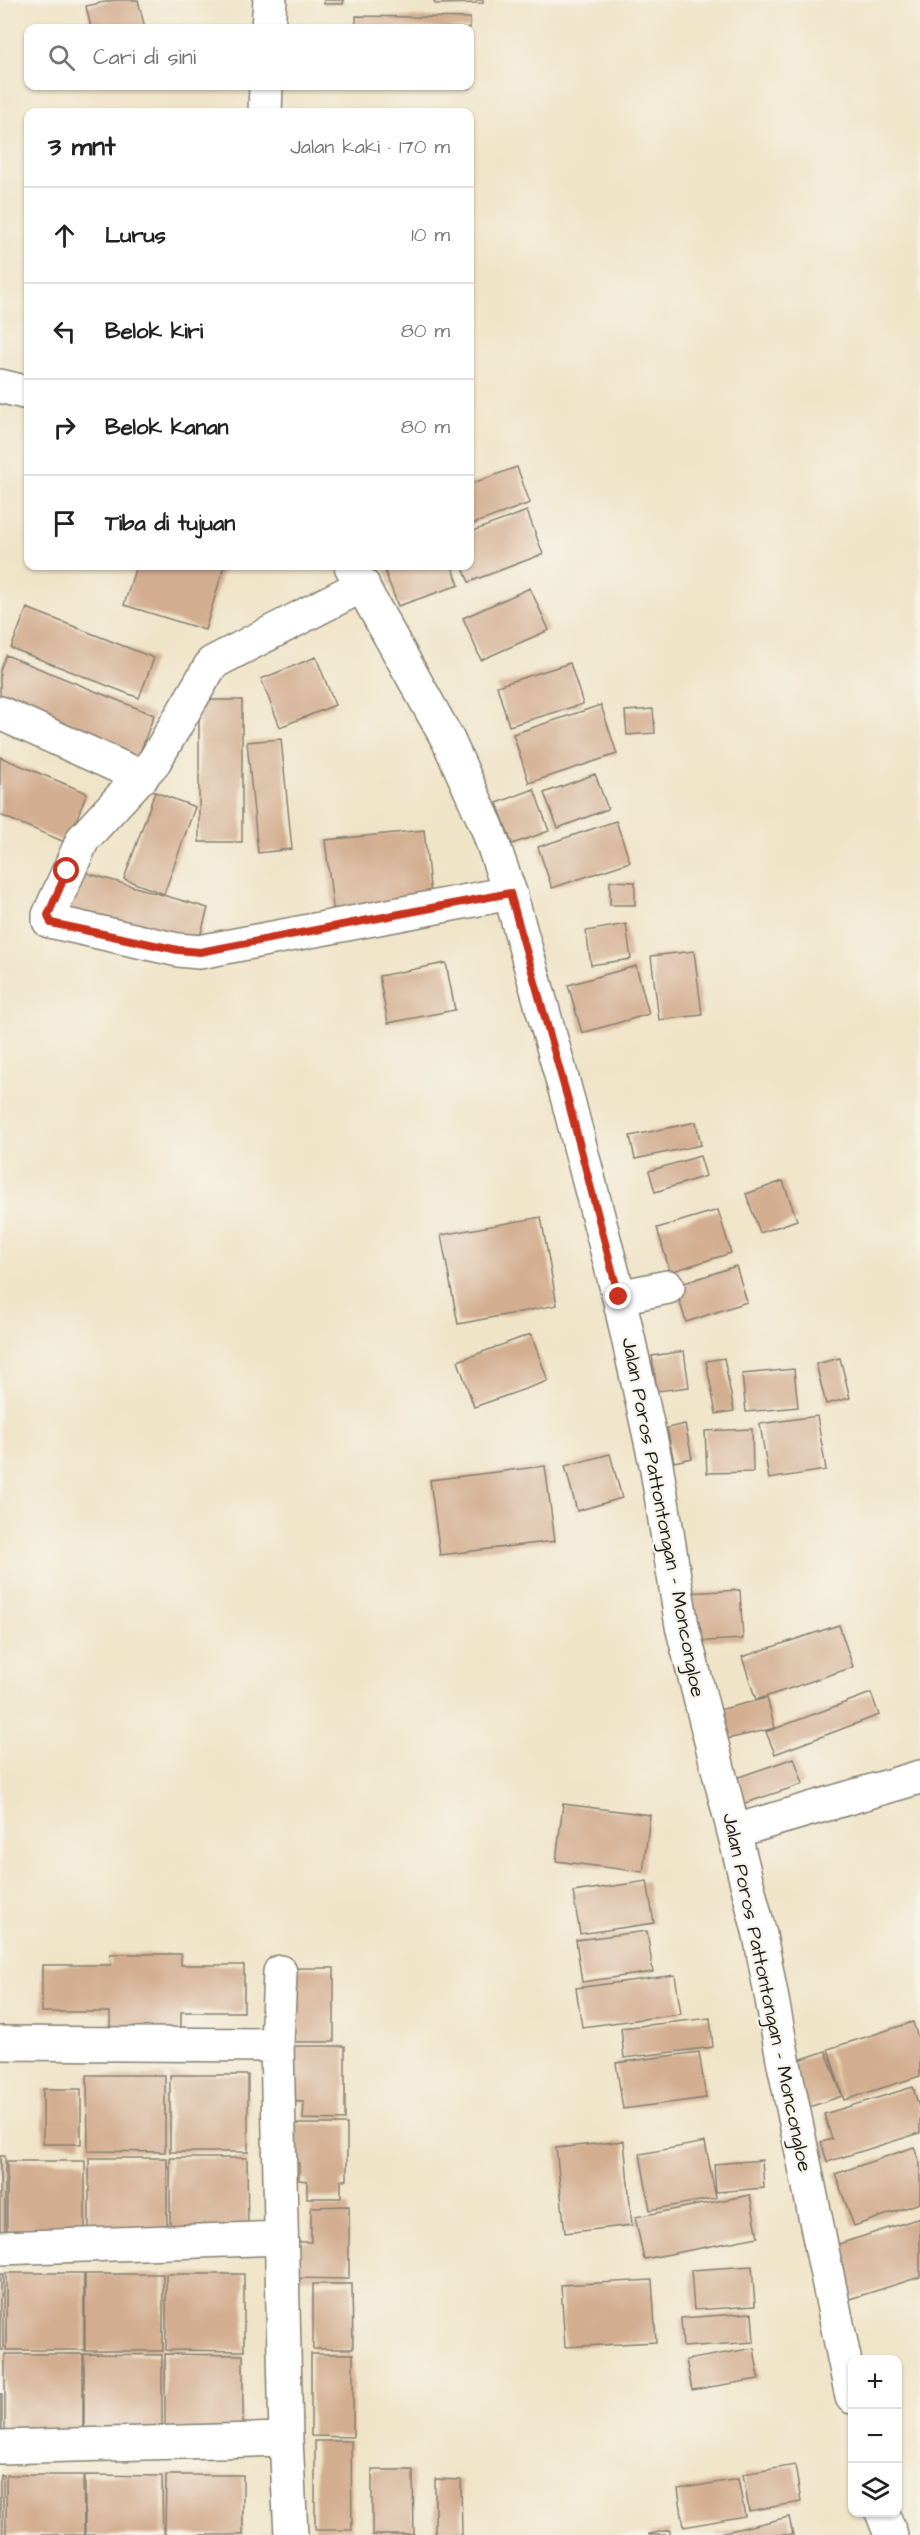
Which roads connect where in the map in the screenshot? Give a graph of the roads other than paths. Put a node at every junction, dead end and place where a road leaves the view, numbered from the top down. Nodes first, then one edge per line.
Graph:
1 (270, 0) edge
2 (268, 24) edge
3 (266, 90) edge
4 (265, 108) edge
5 (0, 386) edge
6 (24, 392) edge
7 (357, 575) edge
8 (0, 713) edge
9 (142, 777) junction
10 (510, 893) junction
11 (669, 1287) dead end
12 (619, 1297) junction
13 (920, 1777) edge
14 (735, 1831) junction
15 (280, 1972) dead end
16 (0, 2043) edge
17 (277, 2045) junction
18 (282, 2238) junction
19 (0, 2248) edge
20 (848, 2377) edge
21 (286, 2439) junction
22 (0, 2448) edge
23 (884, 2517) edge
24 (291, 2535) edge
25 (891, 2535) edge

1 - 2 street
3 - 4 street
5 - 6 street
7 - 9 street
7 - 10 street, Jalan Poros Pattontongan - Moncongloe
8 - 9 street
9 - 10 street
10 - 12 street, Jalan Poros Pattontongan - Moncongloe
11 - 12 street
12 - 14 street, Jalan Poros Pattontongan - Moncongloe
13 - 14 street
14 - 20 street, Jalan Poros Pattontongan - Moncongloe
15 - 17 street
16 - 17 street
17 - 18 street
18 - 19 street
18 - 21 street
21 - 22 street
21 - 24 street
23 - 25 street

